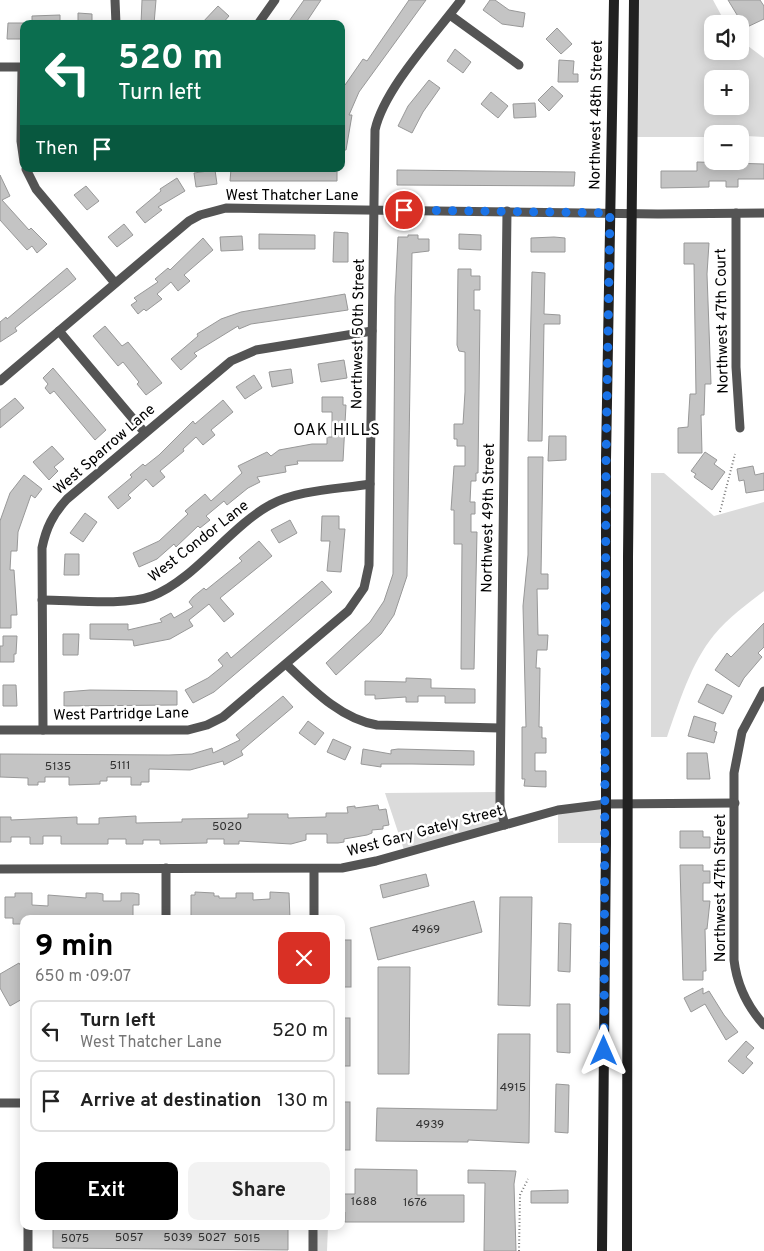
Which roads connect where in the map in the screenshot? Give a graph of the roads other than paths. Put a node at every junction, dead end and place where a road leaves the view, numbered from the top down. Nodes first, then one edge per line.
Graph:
1 (116, 0) edge
2 (275, 0) edge
3 (461, 0) edge
4 (614, 0) edge
5 (634, 0) edge
6 (450, 15) junction
7 (116, 20) edge
8 (261, 20) edge
9 (518, 65) dead end
10 (0, 67) edge
11 (20, 67) edge
12 (28, 172) edge
13 (374, 209) junction
14 (508, 211) junction
15 (610, 213) junction
16 (632, 213) junction
17 (736, 213) junction
18 (764, 213) edge
19 (116, 283) junction
20 (59, 331) junction
21 (372, 331) junction
22 (0, 380) edge
23 (740, 428) dead end
24 (145, 433) junction
25 (370, 484) junction
26 (42, 600) junction
27 (287, 665) junction
28 (764, 691) edge
29 (500, 728) junction
30 (0, 730) edge
31 (43, 730) junction
32 (628, 803) junction
33 (735, 803) junction
34 (606, 804) junction
35 (505, 825) junction
36 (166, 868) junction
37 (0, 869) edge
38 (314, 869) junction
39 (166, 915) edge
40 (314, 915) edge
41 (764, 1025) edge
42 (0, 1103) edge
43 (20, 1103) edge
44 (28, 1230) edge
45 (313, 1230) edge
46 (28, 1251) edge
47 (313, 1251) edge
48 (602, 1251) edge
49 (627, 1251) edge

1 - 7 street
2 - 8 street
3 - 6 street
4 - 15 main road, Northwest 48th Street
5 - 16 main road
6 - 9 street
6 - 13 street
10 - 11 street
12 - 19 street
13 - 14 street, West Thatcher Lane
13 - 19 street, West Thatcher Lane
13 - 21 street, Northwest 50th Street
14 - 15 street, West Thatcher Lane
14 - 29 street, Northwest 49th Street
15 - 16 street, West Thatcher Lane
15 - 34 main road, Northwest 48th Street
16 - 17 street, West Thatcher Lane
16 - 32 main road
17 - 18 street, West Thatcher Lane
17 - 23 street, Northwest 47th Court
19 - 20 street, West Thatcher Lane
20 - 22 street, West Thatcher Lane
20 - 24 street
21 - 24 street, West Sparrow Lane
21 - 25 street, Northwest 50th Street
24 - 26 street, West Sparrow Lane
25 - 26 street, West Condor Lane
25 - 27 street, Northwest 50th Street
26 - 31 street, West Sparrow Lane
27 - 29 street
27 - 31 street, West Partridge Lane
28 - 33 street, Northwest 47th Street
29 - 35 street, Northwest 49th Street
30 - 31 street, West Partridge Lane
32 - 33 street, West Gary Gately Street
32 - 34 street, West Gary Gately Street
32 - 49 main road
33 - 41 street, Northwest 47th Street
34 - 35 street, West Gary Gately Street
34 - 48 main road, Northwest 48th Street
35 - 38 street, West Gary Gately Street
36 - 37 street, West Gary Gately Street
36 - 38 street, West Gary Gately Street
36 - 39 street
38 - 40 street
42 - 43 street
44 - 46 street
45 - 47 street

